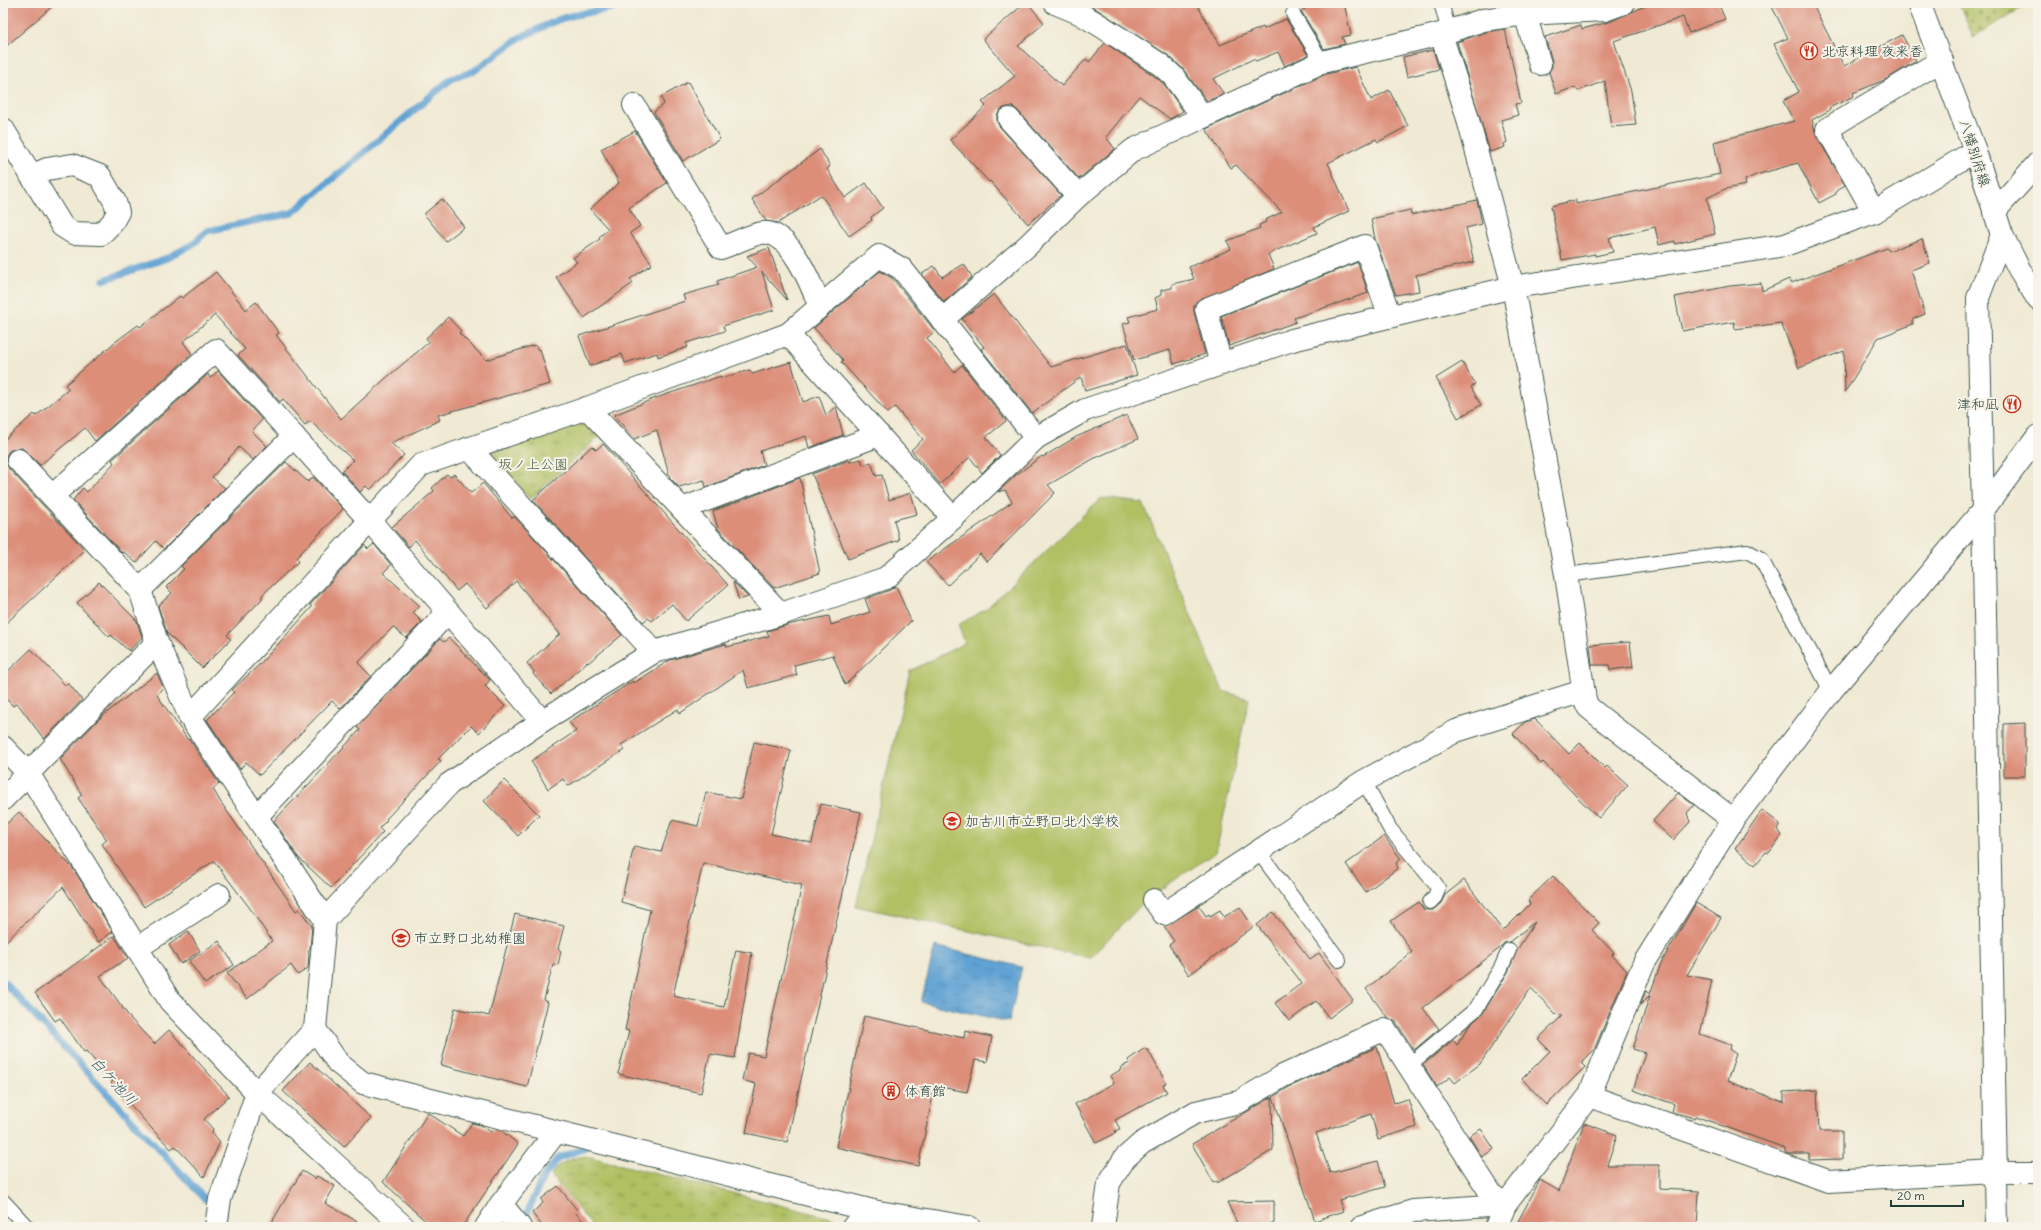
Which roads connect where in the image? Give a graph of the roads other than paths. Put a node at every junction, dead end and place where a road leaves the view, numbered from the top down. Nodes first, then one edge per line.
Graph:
1 (1055, 3) edge
2 (1441, 3) edge
3 (1624, 3) edge
4 (1919, 3) edge
5 (1293, 14) dead end
6 (1525, 14) junction
7 (1445, 32) junction
8 (1942, 60) junction
9 (1322, 62) junction
10 (1540, 64) dead end
11 (634, 105) dead end
12 (1202, 117) junction
13 (1009, 119) dead end
14 (3, 129) edge
15 (1975, 151) junction
16 (2038, 163) edge
17 (32, 176) dead end
18 (1078, 196) junction
19 (1874, 212) junction
20 (1994, 212) junction
21 (2002, 235) junction
22 (1513, 287) junction
23 (2038, 299) edge
24 (820, 307) junction
25 (1390, 317) junction
26 (942, 320) junction
27 (788, 334) junction
28 (1221, 364) junction
29 (587, 408) junction
30 (879, 435) junction
31 (294, 436) junction
32 (2038, 436) edge
33 (1036, 438) junction
34 (469, 448) junction
35 (18, 460) dead end
36 (52, 496) junction
37 (682, 509) junction
38 (1983, 510) junction
39 (953, 518) junction
40 (370, 521) junction
41 (1566, 575) junction
42 (140, 590) junction
43 (448, 612) junction
44 (781, 614) junction
45 (157, 642) junction
46 (654, 652) junction
47 (1583, 691) junction
48 (1831, 691) junction
49 (190, 717) junction
50 (542, 721) junction
51 (3, 747) edge
52 (28, 773) junction
53 (1364, 781) junction
54 (3, 799) edge
55 (256, 816) junction
56 (1733, 820) junction
57 (1258, 851) junction
58 (219, 895) dead end
59 (1154, 900) dead end
60 (1430, 902) dead end
61 (325, 920) junction
62 (138, 948) junction
63 (1509, 950) dead end
64 (1339, 960) dead end
65 (315, 1029) junction
66 (1408, 1066) junction
67 (257, 1093) junction
68 (1589, 1096) junction
69 (556, 1132) junction
70 (1996, 1172) junction
71 (2038, 1172) edge
72 (3, 1201) edge
73 (501, 1204) junction
74 (1505, 1205) junction
75 (873, 1211) junction
76 (948, 1226) edge
77 (27, 1227) edge
78 (216, 1227) edge
79 (404, 1227) edge
80 (486, 1227) edge
81 (520, 1227) edge
82 (853, 1227) edge
83 (969, 1227) edge
84 (1103, 1227) edge
85 (1362, 1227) edge
86 (1496, 1227) edge
87 (1997, 1227) edge

1 - 12 street
2 - 7 lane
3 - 6 street
4 - 8 street, 八幡別府線
5 - 9 lane
6 - 7 street
6 - 10 street
7 - 9 street
7 - 22 street
8 - 15 street, 八幡別府線
8 - 19 street
9 - 12 street
11 - 24 street
12 - 18 street
13 - 18 street
14 - 17 street
15 - 19 street
15 - 20 street, 八幡別府線
16 - 20 street
18 - 26 street
19 - 22 street
20 - 21 street, 八幡別府線
21 - 23 street, 八幡別府線
21 - 38 street
22 - 25 street
22 - 41 street
24 - 26 street
24 - 27 street
25 - 28 street
25 - 28 street
26 - 33 street
27 - 29 street
27 - 30 street
28 - 33 street
29 - 34 street
29 - 37 street
30 - 37 street
30 - 39 street
31 - 36 street
31 - 40 street
31 - 42 street
32 - 38 street
33 - 39 street
34 - 40 street
34 - 46 street
35 - 36 street
36 - 42 street
37 - 44 street
38 - 48 street
38 - 70 street
39 - 44 street
40 - 43 street
40 - 49 street
41 - 47 street
41 - 48 lane
42 - 45 street
43 - 50 street
43 - 55 street
44 - 46 street
45 - 49 street
45 - 52 street
46 - 50 street
47 - 53 street
47 - 56 street
48 - 56 street
49 - 55 street
50 - 61 street
51 - 52 street
52 - 54 street
52 - 62 street
53 - 57 street
53 - 60 lane
55 - 61 street
56 - 68 street
57 - 59 street
57 - 64 lane
58 - 62 street
61 - 65 street
62 - 67 street
63 - 66 lane
65 - 67 street
65 - 69 street
66 - 74 street
66 - 84 street
67 - 78 street
67 - 79 street
68 - 70 street
68 - 74 street
69 - 73 street
69 - 75 street
70 - 71 street
70 - 87 street
72 - 77 lane
73 - 80 street
73 - 81 street
74 - 85 street
74 - 86 street
75 - 76 street
75 - 82 street
76 - 83 street

